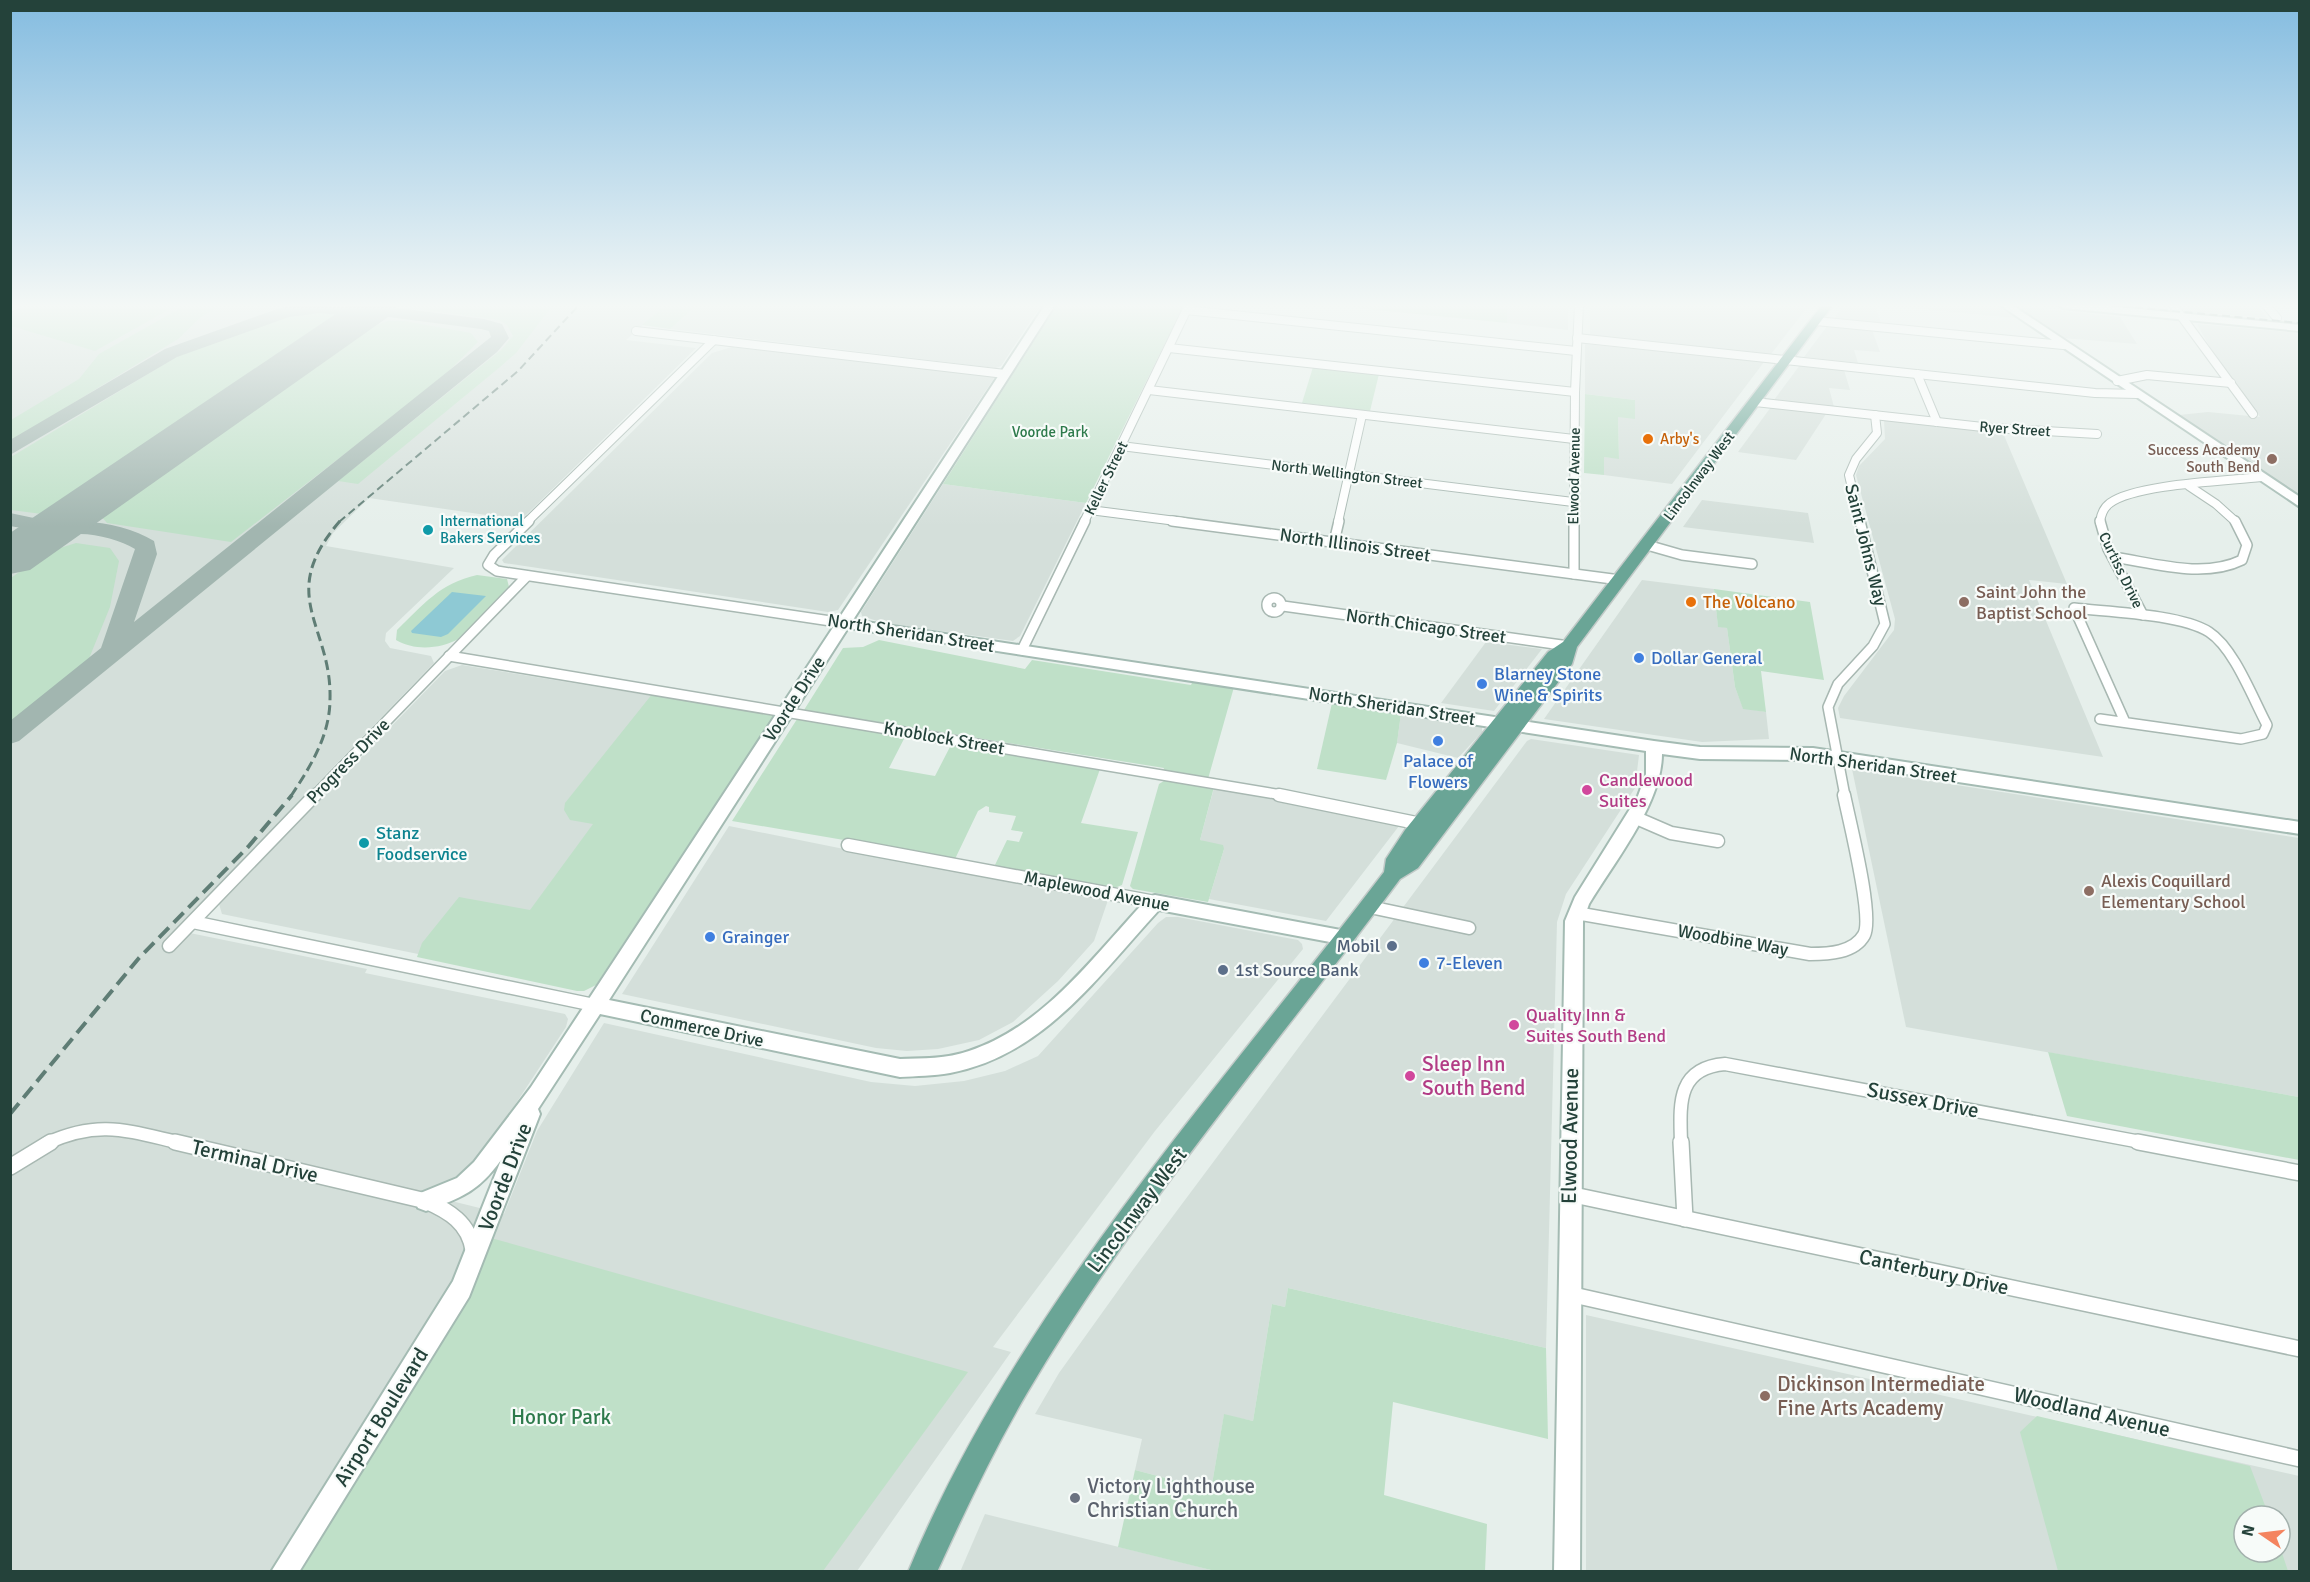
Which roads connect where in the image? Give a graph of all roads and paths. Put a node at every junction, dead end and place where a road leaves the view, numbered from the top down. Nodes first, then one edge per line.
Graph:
1 (674, 379) edge
2 (1002, 379) edge
3 (1154, 379) edge
4 (1453, 379) edge
5 (1575, 379) edge
6 (1773, 379) edge
7 (1919, 379) edge
8 (1965, 379) edge
9 (2114, 379) edge
10 (2128, 379) edge
11 (2187, 379) edge
12 (2228, 379) edge
13 (2117, 381) junction
14 (2231, 383) junction
15 (1149, 390) junction
16 (1575, 392) junction
17 (2137, 394) junction
18 (1755, 402) junction
19 (2253, 414) dead end
20 (1362, 415) junction
21 (1875, 415) junction
22 (1937, 422) junction
23 (2097, 434) dead end
24 (1574, 439) junction
25 (1121, 446) junction
26 (1349, 474) junction
27 (2262, 477) junction
28 (2189, 486) junction
29 (1573, 502) junction
30 (2300, 503) edge
31 (1090, 510) junction
32 (1334, 542) junction
33 (1647, 545) junction
34 (2114, 557) junction
35 (1752, 564) dead end
36 (1574, 574) junction
37 (527, 576) junction
38 (1620, 580) junction
39 (1283, 606) dead end
40 (2143, 615) junction
41 (844, 623) junction
42 (1569, 646) junction
43 (1022, 650) junction
44 (449, 656) junction
45 (786, 711) junction
46 (2100, 719) dead end
47 (2125, 722) junction
48 (1508, 724) junction
49 (1654, 747) junction
50 (1836, 758) junction
51 (1634, 817) junction
52 (1430, 825) junction
53 (2300, 828) edge
54 (1718, 842) dead end
55 (848, 844) dead end
56 (1155, 902) junction
57 (1370, 906) junction
58 (1576, 913) junction
59 (1867, 915) joint
60 (193, 922) junction
61 (1469, 928) dead end
62 (1346, 938) junction
63 (169, 946) dead end
64 (594, 1005) junction
65 (538, 1093) junction
66 (10, 1167) edge
67 (2300, 1173) edge
68 (1569, 1194) junction
69 (426, 1202) junction
70 (1685, 1219) junction
71 (473, 1260) junction
72 (1569, 1294) junction
73 (2300, 1349) edge
74 (2300, 1459) edge
75 (284, 1572) edge
76 (922, 1572) edge
77 (1567, 1572) edge

1 - 37 street, North Sheridan Street
2 - 41 street, Voorde Drive
3 - 15 street, Keller Street
4 - 16 street
5 - 16 street, Elwood Avenue
6 - 18 main road, Lincolnway West
7 - 22 street
8 - 17 street
9 - 13 street
10 - 13 street
11 - 14 street
12 - 14 street
13 - 17 street
14 - 19 street
15 - 20 street
15 - 25 street, Keller Street
16 - 24 street, Elwood Avenue
17 - 27 street
18 - 21 street, Ryer Street
18 - 33 main road, Lincolnway West
20 - 24 street
20 - 26 street
21 - 22 street, Ryer Street
21 - 50 street, Saint Johns Way
22 - 23 street, Ryer Street
24 - 29 street, Elwood Avenue
25 - 26 street, North Wellington Street
25 - 31 street, Keller Street
26 - 29 street, North Wellington Street
26 - 32 street
27 - 28 street, Curtiss Drive
27 - 30 street
28 - 34 street, Curtiss Drive
28 - 34 street
29 - 36 street, Elwood Avenue
31 - 32 street, North Illinois Street
31 - 43 street, Keller Street
32 - 36 street, North Illinois Street
33 - 35 street
33 - 38 main road, Lincolnway West
34 - 40 street, Curtiss Drive
36 - 38 street, North Illinois Street
37 - 41 street, North Sheridan Street
37 - 44 street, Progress Drive
38 - 42 main road, Lincolnway West
39 - 42 street, North Chicago Street
40 - 47 street
40 - 47 street
41 - 43 street, North Sheridan Street
41 - 45 street, Voorde Drive
42 - 48 main road, Lincolnway West
43 - 48 street, North Sheridan Street
44 - 45 street, Knoblock Street
44 - 60 street, Progress Drive
45 - 52 street, Knoblock Street
45 - 64 street, Voorde Drive
46 - 47 street
48 - 49 street, North Sheridan Street
48 - 52 main road, Lincolnway West
49 - 50 street, North Sheridan Street
49 - 51 street, Elwood Avenue
50 - 53 street, North Sheridan Street
50 - 59 street, Saint Johns Way
51 - 54 street
51 - 58 street, Elwood Avenue
52 - 57 main road, Lincolnway West
55 - 56 street, Maplewood Avenue
56 - 62 street, Maplewood Avenue
56 - 64 street, Commerce Drive
57 - 61 street
57 - 62 main road, Lincolnway West
58 - 59 street, Woodbine Way
58 - 68 street, Elwood Avenue
60 - 63 street, Progress Drive
60 - 64 street, Commerce Drive
62 - 76 main road, Lincolnway West
64 - 65 street, Voorde Drive
65 - 69 street, Voorde Drive
65 - 71 street, Voorde Drive
66 - 69 street, Terminal Drive
67 - 70 street, Sussex Drive
68 - 70 street, Canterbury Drive
68 - 72 street, Elwood Avenue
69 - 71 street, Terminal Drive
70 - 73 street, Canterbury Drive
71 - 75 street, Airport Boulevard
72 - 74 street, Woodland Avenue
72 - 77 street, Elwood Avenue

